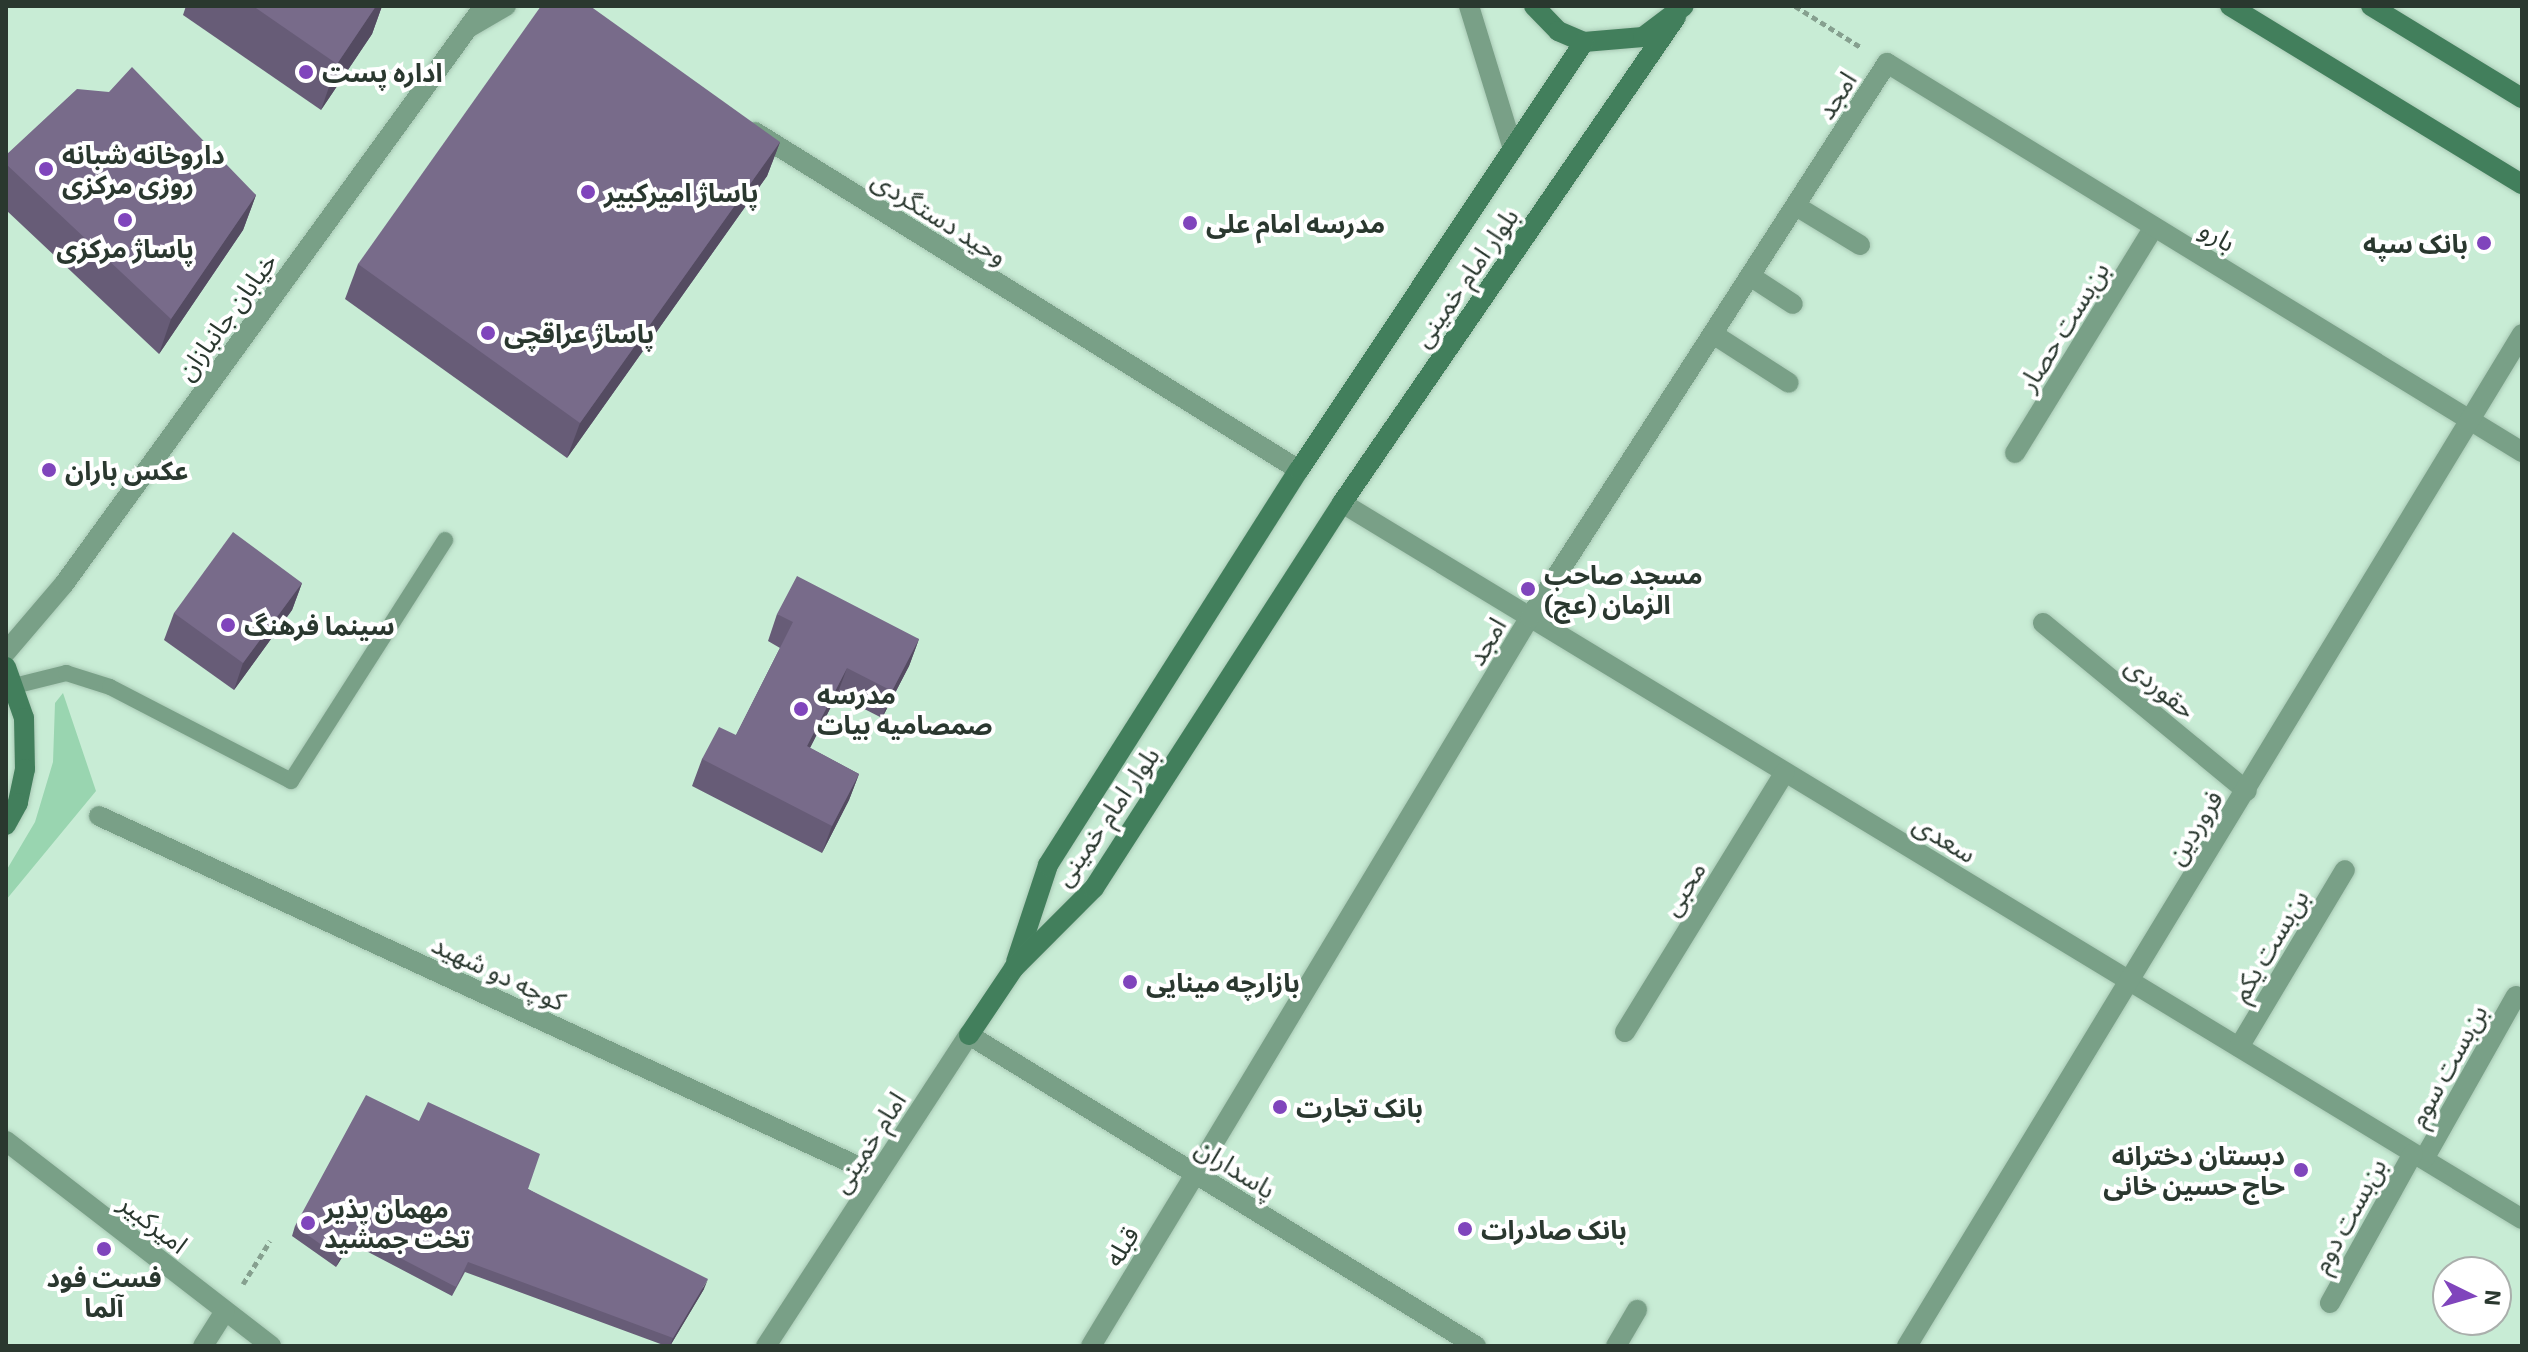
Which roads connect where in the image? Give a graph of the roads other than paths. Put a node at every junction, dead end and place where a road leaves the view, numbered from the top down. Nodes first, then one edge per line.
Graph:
1 (484, 6) edge
2 (506, 6) edge
3 (1469, 6) edge
4 (1534, 6) edge
5 (2230, 6) edge
6 (2371, 6) edge
7 (1680, 12) edge
8 (468, 28) junction
9 (1584, 42) junction
10 (1887, 63) joint
11 (2522, 98) edge
12 (741, 123) edge
13 (1513, 149) junction
14 (2522, 184) edge
15 (1796, 206) junction
16 (2154, 227) junction
17 (1860, 245) dead end
18 (1750, 276) junction
19 (1793, 304) dead end
20 (1713, 334) junction
21 (2522, 334) edge
22 (1789, 383) dead end
23 (2470, 420) junction
24 (2522, 452) edge
25 (2015, 453) dead end
26 (1299, 470) junction
27 (1342, 503) junction
28 (445, 540) dead end
29 (1530, 617) junction
30 (2043, 623) dead end
31 (6, 652) edge
32 (10, 676) edge
33 (1785, 772) junction
34 (2247, 791) junction
35 (99, 816) dead end
36 (6, 825) edge
37 (2345, 870) dead end
38 (1014, 968) junction
39 (2129, 980) junction
40 (2516, 996) dead end
41 (1625, 1032) dead end
42 (969, 1035) junction
43 (2239, 1047) junction
44 (6, 1141) edge
45 (2418, 1156) junction
46 (1195, 1174) junction
47 (877, 1175) junction
48 (2522, 1219) edge
49 (2330, 1303) dead end
50 (1637, 1310) dead end
51 (225, 1311) junction
52 (203, 1346) edge
53 (271, 1346) edge
54 (766, 1346) edge
55 (1091, 1346) edge
56 (1476, 1346) edge
57 (1616, 1346) edge
58 (1907, 1346) edge

1 - 8 street, خیابان جانبازان
2 - 8 street
3 - 13 street
4 - 9 main road
5 - 14 main road
6 - 11 main road
7 - 9 main road
7 - 27 main road, بلوار امام خمینی
8 - 31 street, خیابان جانبازان
9 - 13 main road, بلوار امام خمینی
10 - 15 street, امجد
10 - 16 street, بارو
12 - 26 street, وحید دستگردی
13 - 26 main road, بلوار امام خمینی
15 - 17 street
15 - 18 street, امجد
16 - 23 street, بارو
16 - 25 street, بن‌بست حصار
18 - 19 street
18 - 20 street, امجد
20 - 22 street
20 - 29 street, امجد
21 - 23 street, فروردین
23 - 24 street, بارو
23 - 34 street, فروردین
26 - 38 main road, بلوار امام خمینی
27 - 29 street, سعدی
27 - 38 main road, بلوار امام خمینی
28 - 32 lane
29 - 33 street, سعدی
29 - 46 street, امجد
30 - 34 street, حقوردی
32 - 36 main road
33 - 39 street, سعدی
33 - 41 street, محبی
34 - 39 street, فروردین
35 - 47 street, کوچه دو شهید
37 - 43 street, بن‌بست یکم
38 - 42 main road, امام خمینی
39 - 43 street, سعدی
39 - 58 street, فروردین
40 - 45 street, بن‌بست سوم
42 - 46 street, پاسداران
42 - 47 street, امام خمینی
43 - 45 street, سعدی
44 - 51 street, امیرکبیر
45 - 48 street, سعدی
45 - 49 street, بن‌بست دوم
46 - 55 street, قبله
46 - 56 street, پاسداران
47 - 54 street, امام خمینی
50 - 57 street
51 - 52 street
51 - 53 street, امیرکبیر

